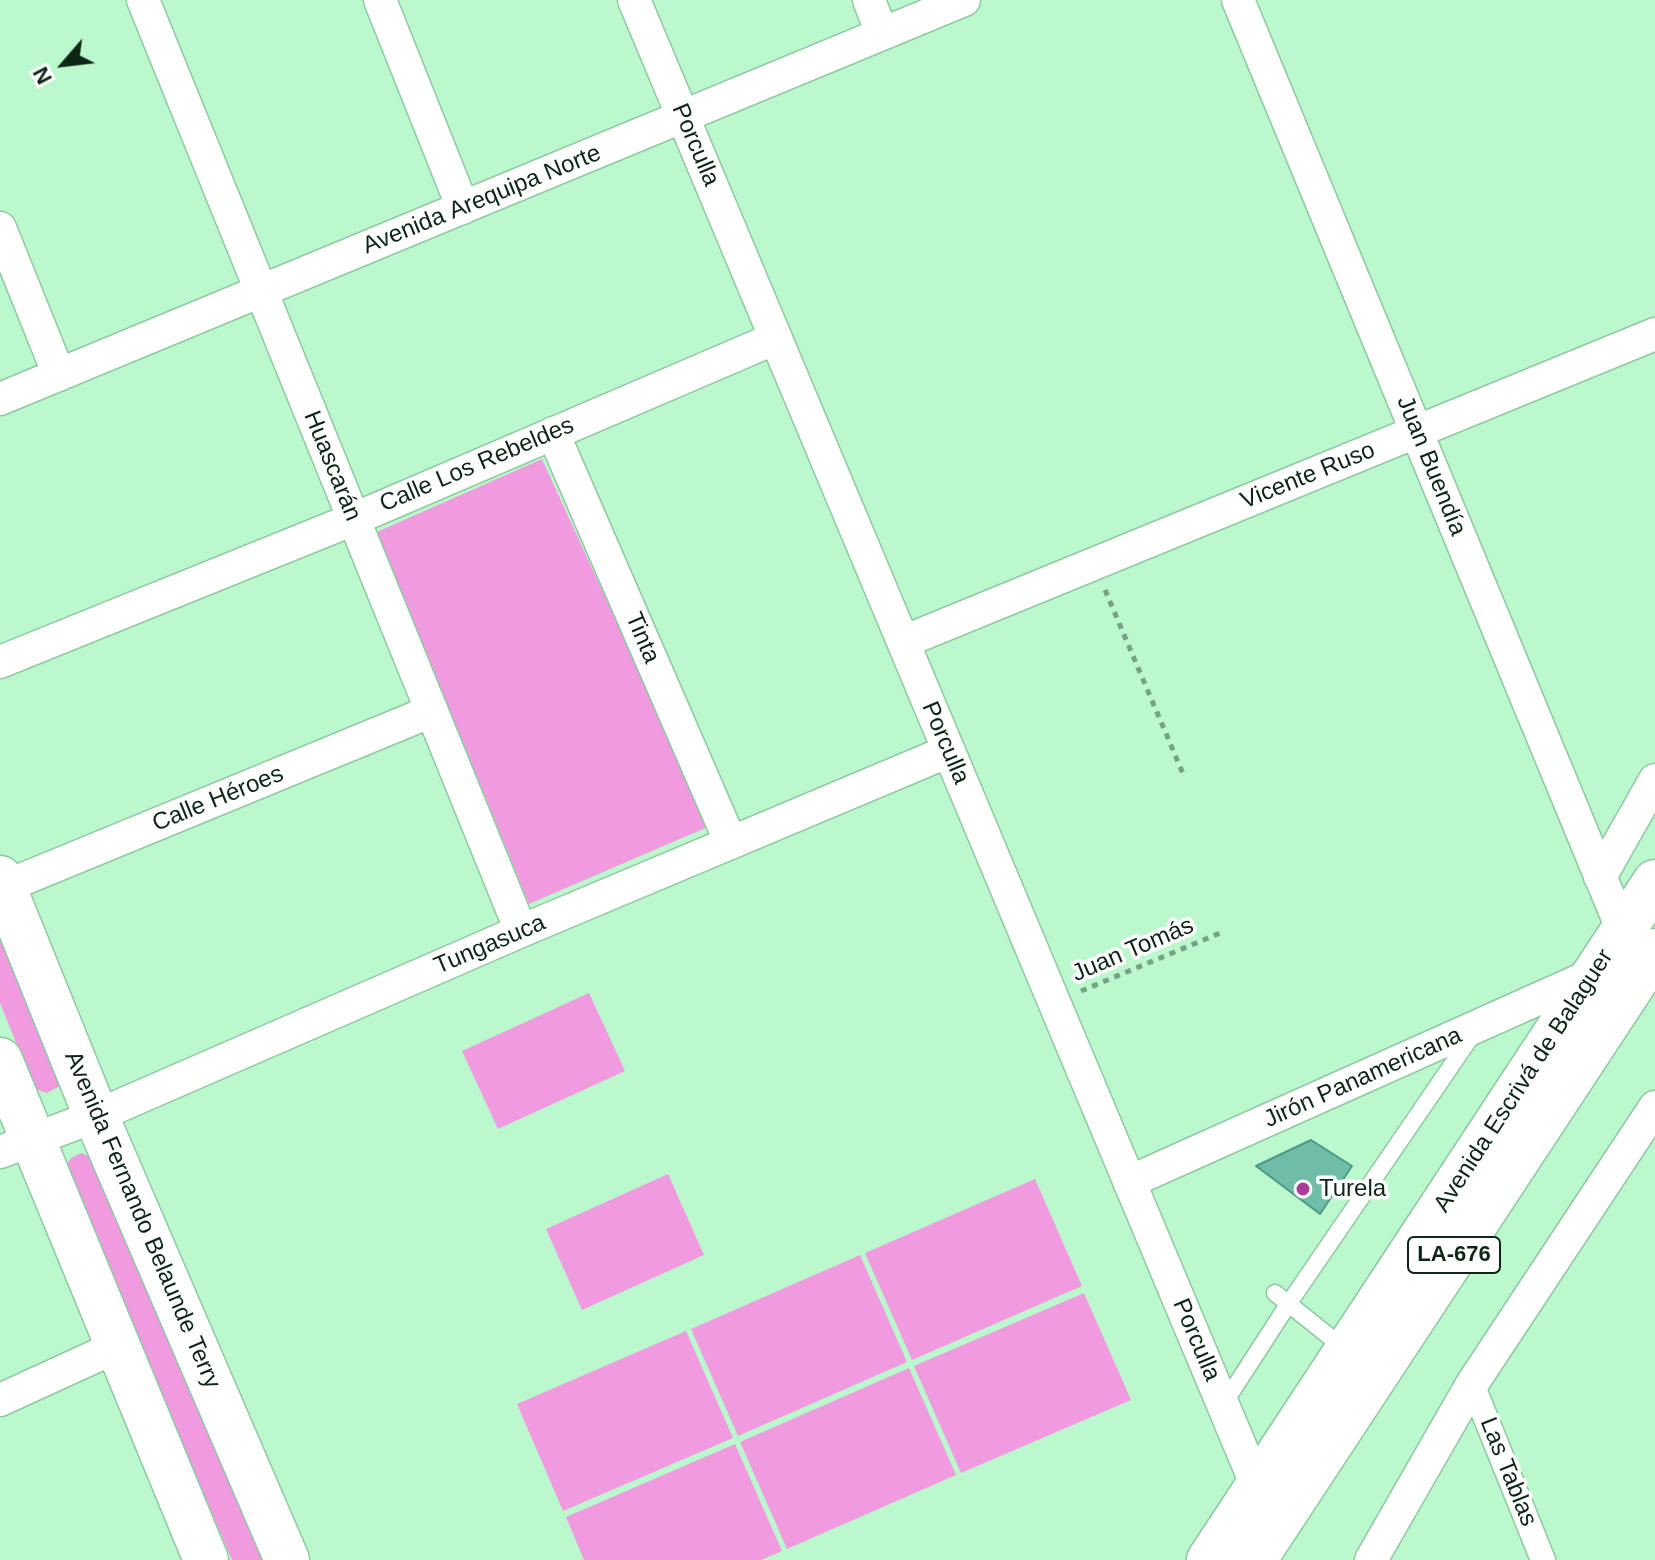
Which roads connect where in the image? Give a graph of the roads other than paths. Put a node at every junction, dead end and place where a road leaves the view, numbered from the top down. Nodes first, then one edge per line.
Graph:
1 (143, 0) edge
2 (380, 0) edge
3 (634, 0) edge
4 (869, 0) edge
5 (964, 0) edge
6 (1238, 0) edge
7 (882, 34) junction
8 (683, 118) junction
9 (463, 208) junction
10 (0, 228) edge
11 (260, 292) junction
12 (1655, 334) edge
13 (776, 338) junction
14 (59, 375) junction
15 (0, 399) edge
16 (1416, 431) junction
17 (553, 433) junction
18 (354, 519) junction
19 (903, 642) junction
20 (0, 662) edge
21 (432, 711) junction
22 (949, 751) junction
23 (1655, 780) edge
24 (731, 843) junction
25 (1600, 877) junction
26 (2, 882) edge
27 (1655, 882) edge
28 (521, 931) junction
29 (1639, 941) edge
30 (1596, 973) junction
31 (1479, 1026) junction
32 (0, 1060) edge
33 (1655, 1107) edge
34 (96, 1116) junction
35 (16, 1146) edge
36 (1129, 1182) junction
37 (1282, 1298) junction
38 (118, 1346) junction
39 (1346, 1350) junction
40 (1472, 1384) junction
41 (0, 1400) edge
42 (1223, 1405) junction
43 (1257, 1486) junction
44 (197, 1557) edge
45 (287, 1560) edge
46 (1209, 1560) edge
47 (1254, 1560) edge
48 (1371, 1560) edge
49 (1543, 1560) edge

1 - 11 street, Huascarán
2 - 9 street
3 - 8 street, Porculla
4 - 7 street
5 - 7 street, Avenida Arequipa Norte
6 - 16 street, Juan Buendía
7 - 8 street, Avenida Arequipa Norte
8 - 9 street, Avenida Arequipa Norte
8 - 13 street, Porculla
9 - 11 street, Avenida Arequipa Norte
10 - 14 street
11 - 14 street, Avenida Arequipa Norte
11 - 18 street, Huascarán
12 - 16 street, Vicente Ruso
13 - 17 street, Calle Los Rebeldes
13 - 19 street, Porculla
14 - 15 street, Avenida Arequipa Norte
16 - 19 street, Vicente Ruso
16 - 25 street, Juan Buendía
17 - 18 street, Calle Los Rebeldes
17 - 24 street, Tinta
18 - 20 street, Calle Los Rebeldes
18 - 21 street, Huascarán
19 - 22 street, Porculla
21 - 26 street, Calle Héroes
21 - 28 street, Huascarán
22 - 24 street, Tungasuca
22 - 36 street, Porculla
23 - 25 street
24 - 28 street, Tungasuca
25 - 29 street, Juan Buendía
26 - 34 main road, Avenida Fernando Belaunde Terry
27 - 29 main road, Avenida Escrivá de Balaguer / LA-676
28 - 34 street, Tungasuca
29 - 30 main road, Avenida Escrivá de Balaguer / LA-676
29 - 47 main road, Avenida Escrivá de Balaguer / LA-676
30 - 31 street, Jirón Panamericana
30 - 39 main road, Avenida Escrivá de Balaguer / LA-676
31 - 36 street, Jirón Panamericana
31 - 37 lane
32 - 35 main road
33 - 40 street
34 - 35 street, Tungasuca
34 - 45 main road, Avenida Fernando Belaunde Terry
35 - 38 main road
36 - 42 street, Porculla
37 - 39 lane
37 - 42 lane
38 - 41 street
38 - 44 main road
39 - 43 main road, Avenida Escrivá de Balaguer / LA-676
40 - 48 street
40 - 49 street, Las Tablas
42 - 43 street, Porculla
43 - 46 main road, Avenida Escrivá de Balaguer / LA-676

